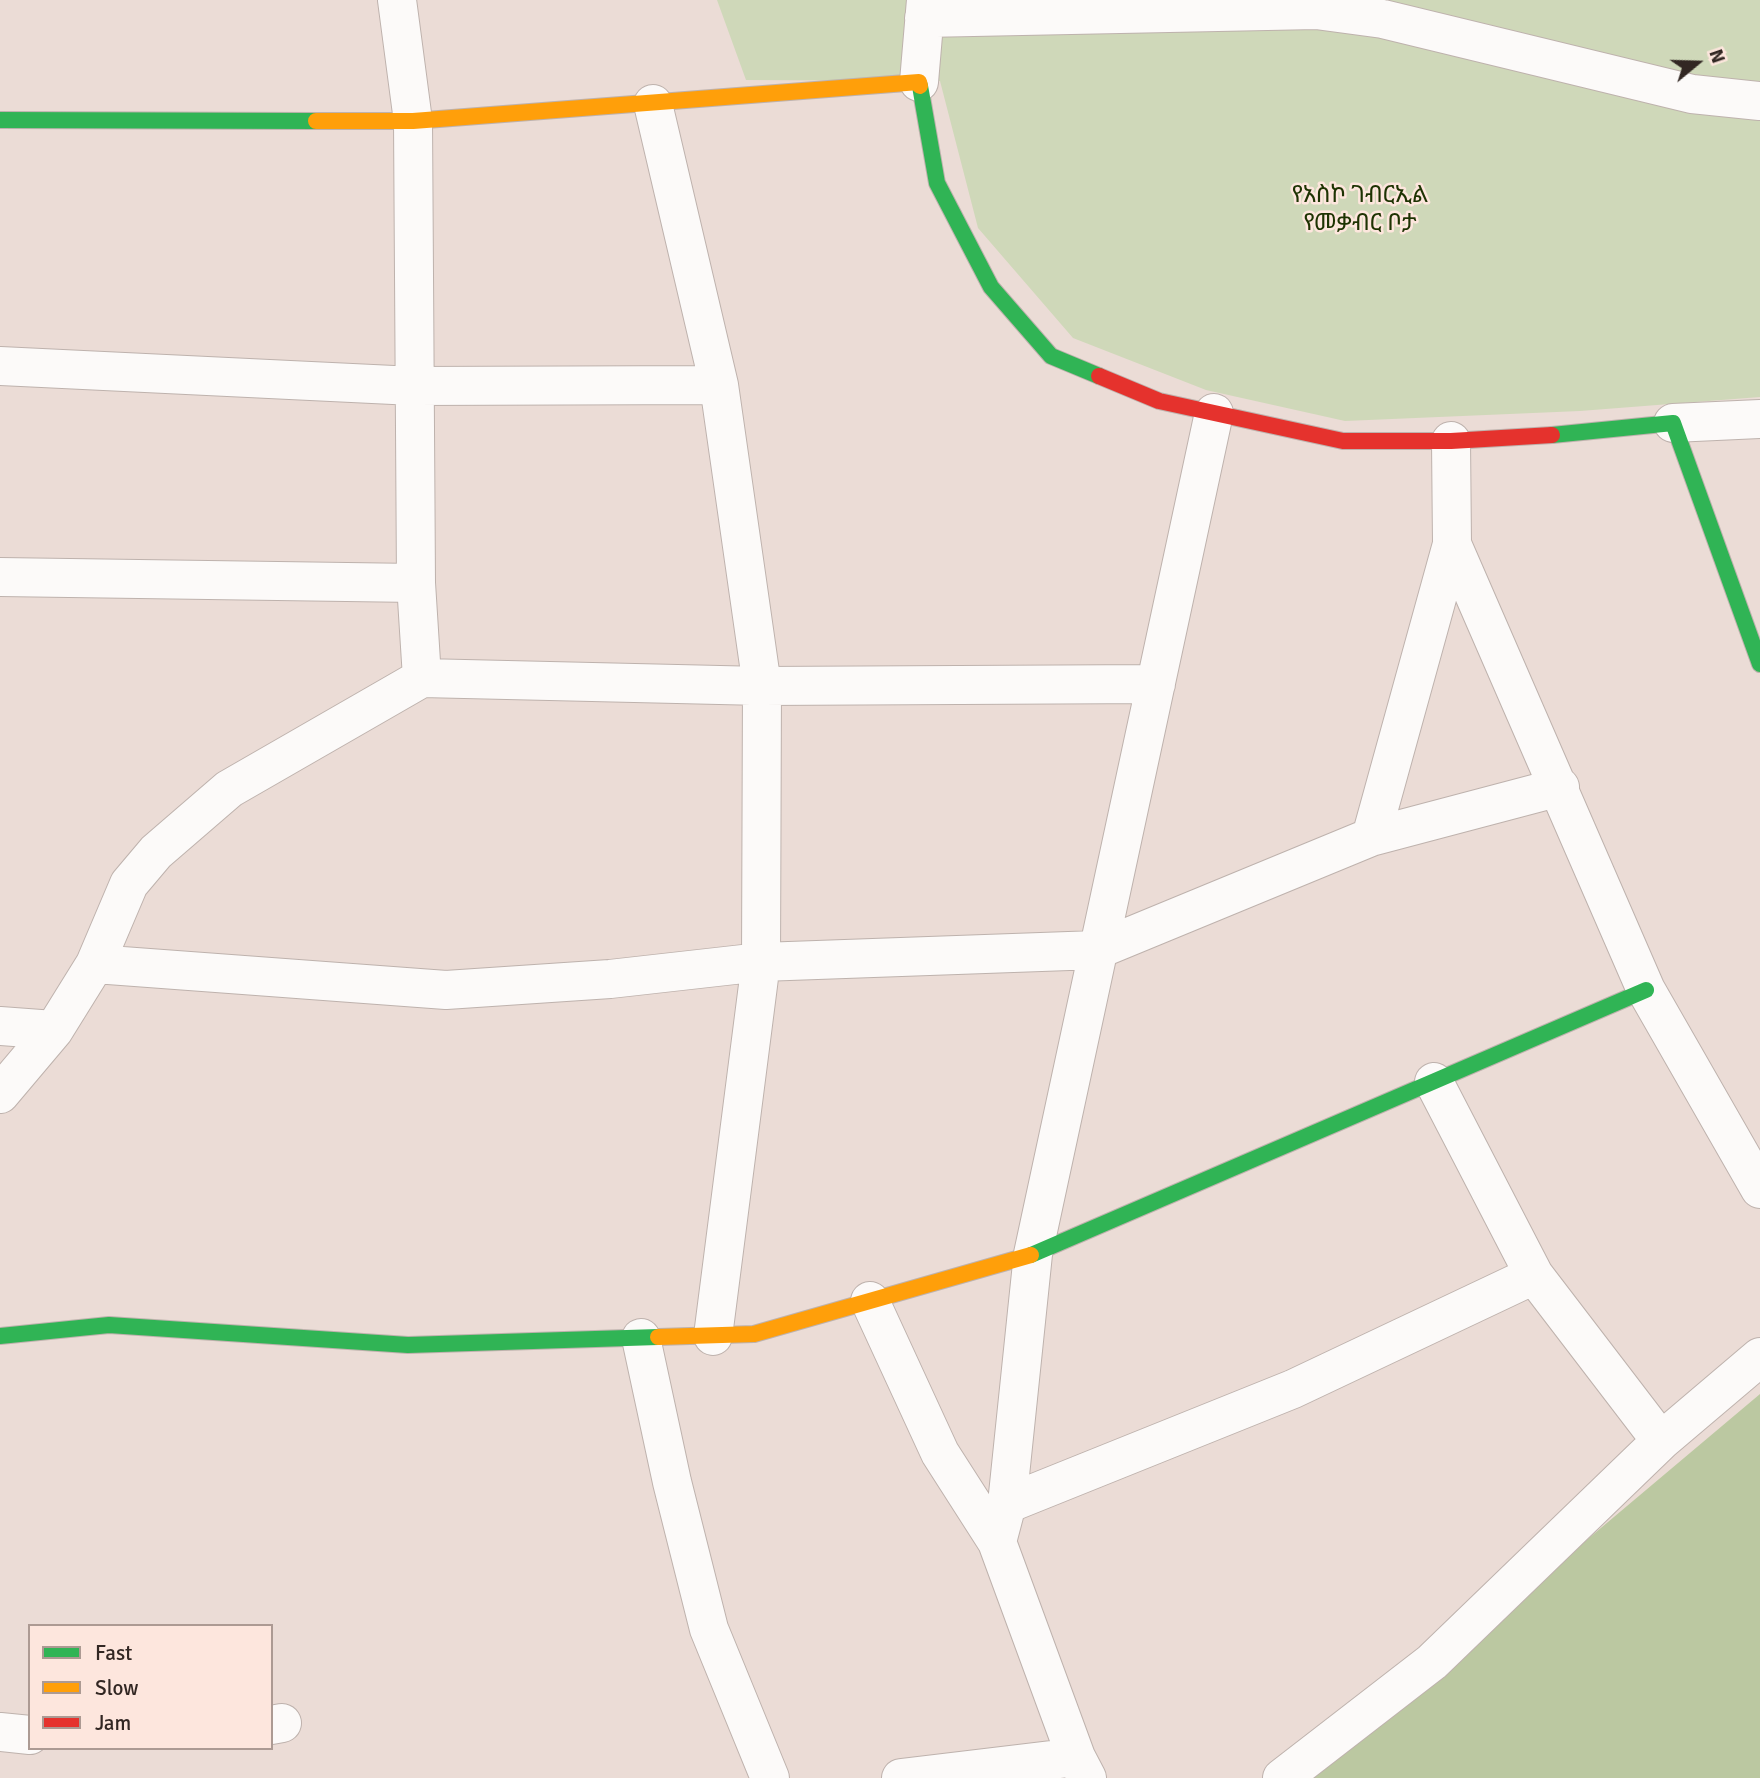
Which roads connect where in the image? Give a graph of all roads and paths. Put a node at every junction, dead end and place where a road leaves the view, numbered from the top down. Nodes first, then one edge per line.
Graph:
1 (397, 0) edge
2 (925, 9) edge
3 (919, 82) junction
4 (1760, 102) edge
5 (653, 104) junction
6 (0, 120) edge
7 (413, 121) junction
8 (0, 366) edge
9 (719, 385) junction
10 (414, 386) junction
11 (1214, 413) junction
12 (1760, 419) edge
13 (1673, 423) junction
14 (1451, 441) junction
15 (1452, 544) junction
16 (0, 577) edge
17 (416, 583) junction
18 (1760, 664) edge
19 (422, 678) junction
20 (1156, 684) junction
21 (762, 686) junction
22 (1560, 788) junction
23 (1371, 837) junction
24 (1097, 950) junction
25 (761, 962) junction
26 (95, 964) junction
27 (1646, 990) junction
28 (0, 1026) edge
29 (54, 1030) junction
30 (1434, 1082) junction
31 (0, 1094) edge
32 (1760, 1189) edge
33 (1032, 1254) junction
34 (1534, 1275) junction
35 (870, 1301) junction
36 (0, 1336) edge
37 (713, 1336) junction
38 (641, 1338) junction
39 (1760, 1357) edge
40 (1661, 1441) junction
41 (1007, 1504) junction
42 (998, 1542) junction
43 (0, 1732) edge
44 (28, 1735) edge
45 (1081, 1768) edge
46 (771, 1778) edge
47 (901, 1778) edge
48 (1282, 1778) edge

1 - 7 street
2 - 3 street
2 - 4 street
3 - 5 street
3 - 11 street
5 - 7 street
5 - 9 street
6 - 7 street
7 - 10 street
8 - 10 street
9 - 10 street
9 - 21 street
10 - 17 street
11 - 14 street
11 - 20 street
12 - 13 street
13 - 14 street
13 - 18 street
14 - 15 street
15 - 22 street
15 - 23 street
16 - 17 street
17 - 19 street
19 - 21 street
19 - 26 street
20 - 21 street
20 - 24 street
21 - 25 street
22 - 23 street
22 - 27 street
23 - 24 street
24 - 25 street
24 - 33 street
25 - 26 street
25 - 37 street
26 - 29 street
27 - 30 street
27 - 32 street
28 - 29 street
29 - 31 street
30 - 33 street
30 - 34 street
33 - 35 street
33 - 41 street
34 - 40 street
34 - 41 street
35 - 37 street
35 - 42 street
36 - 38 street
37 - 38 street
38 - 46 street
39 - 40 street
40 - 48 street
41 - 42 street
42 - 45 street
43 - 44 street
45 - 47 street

